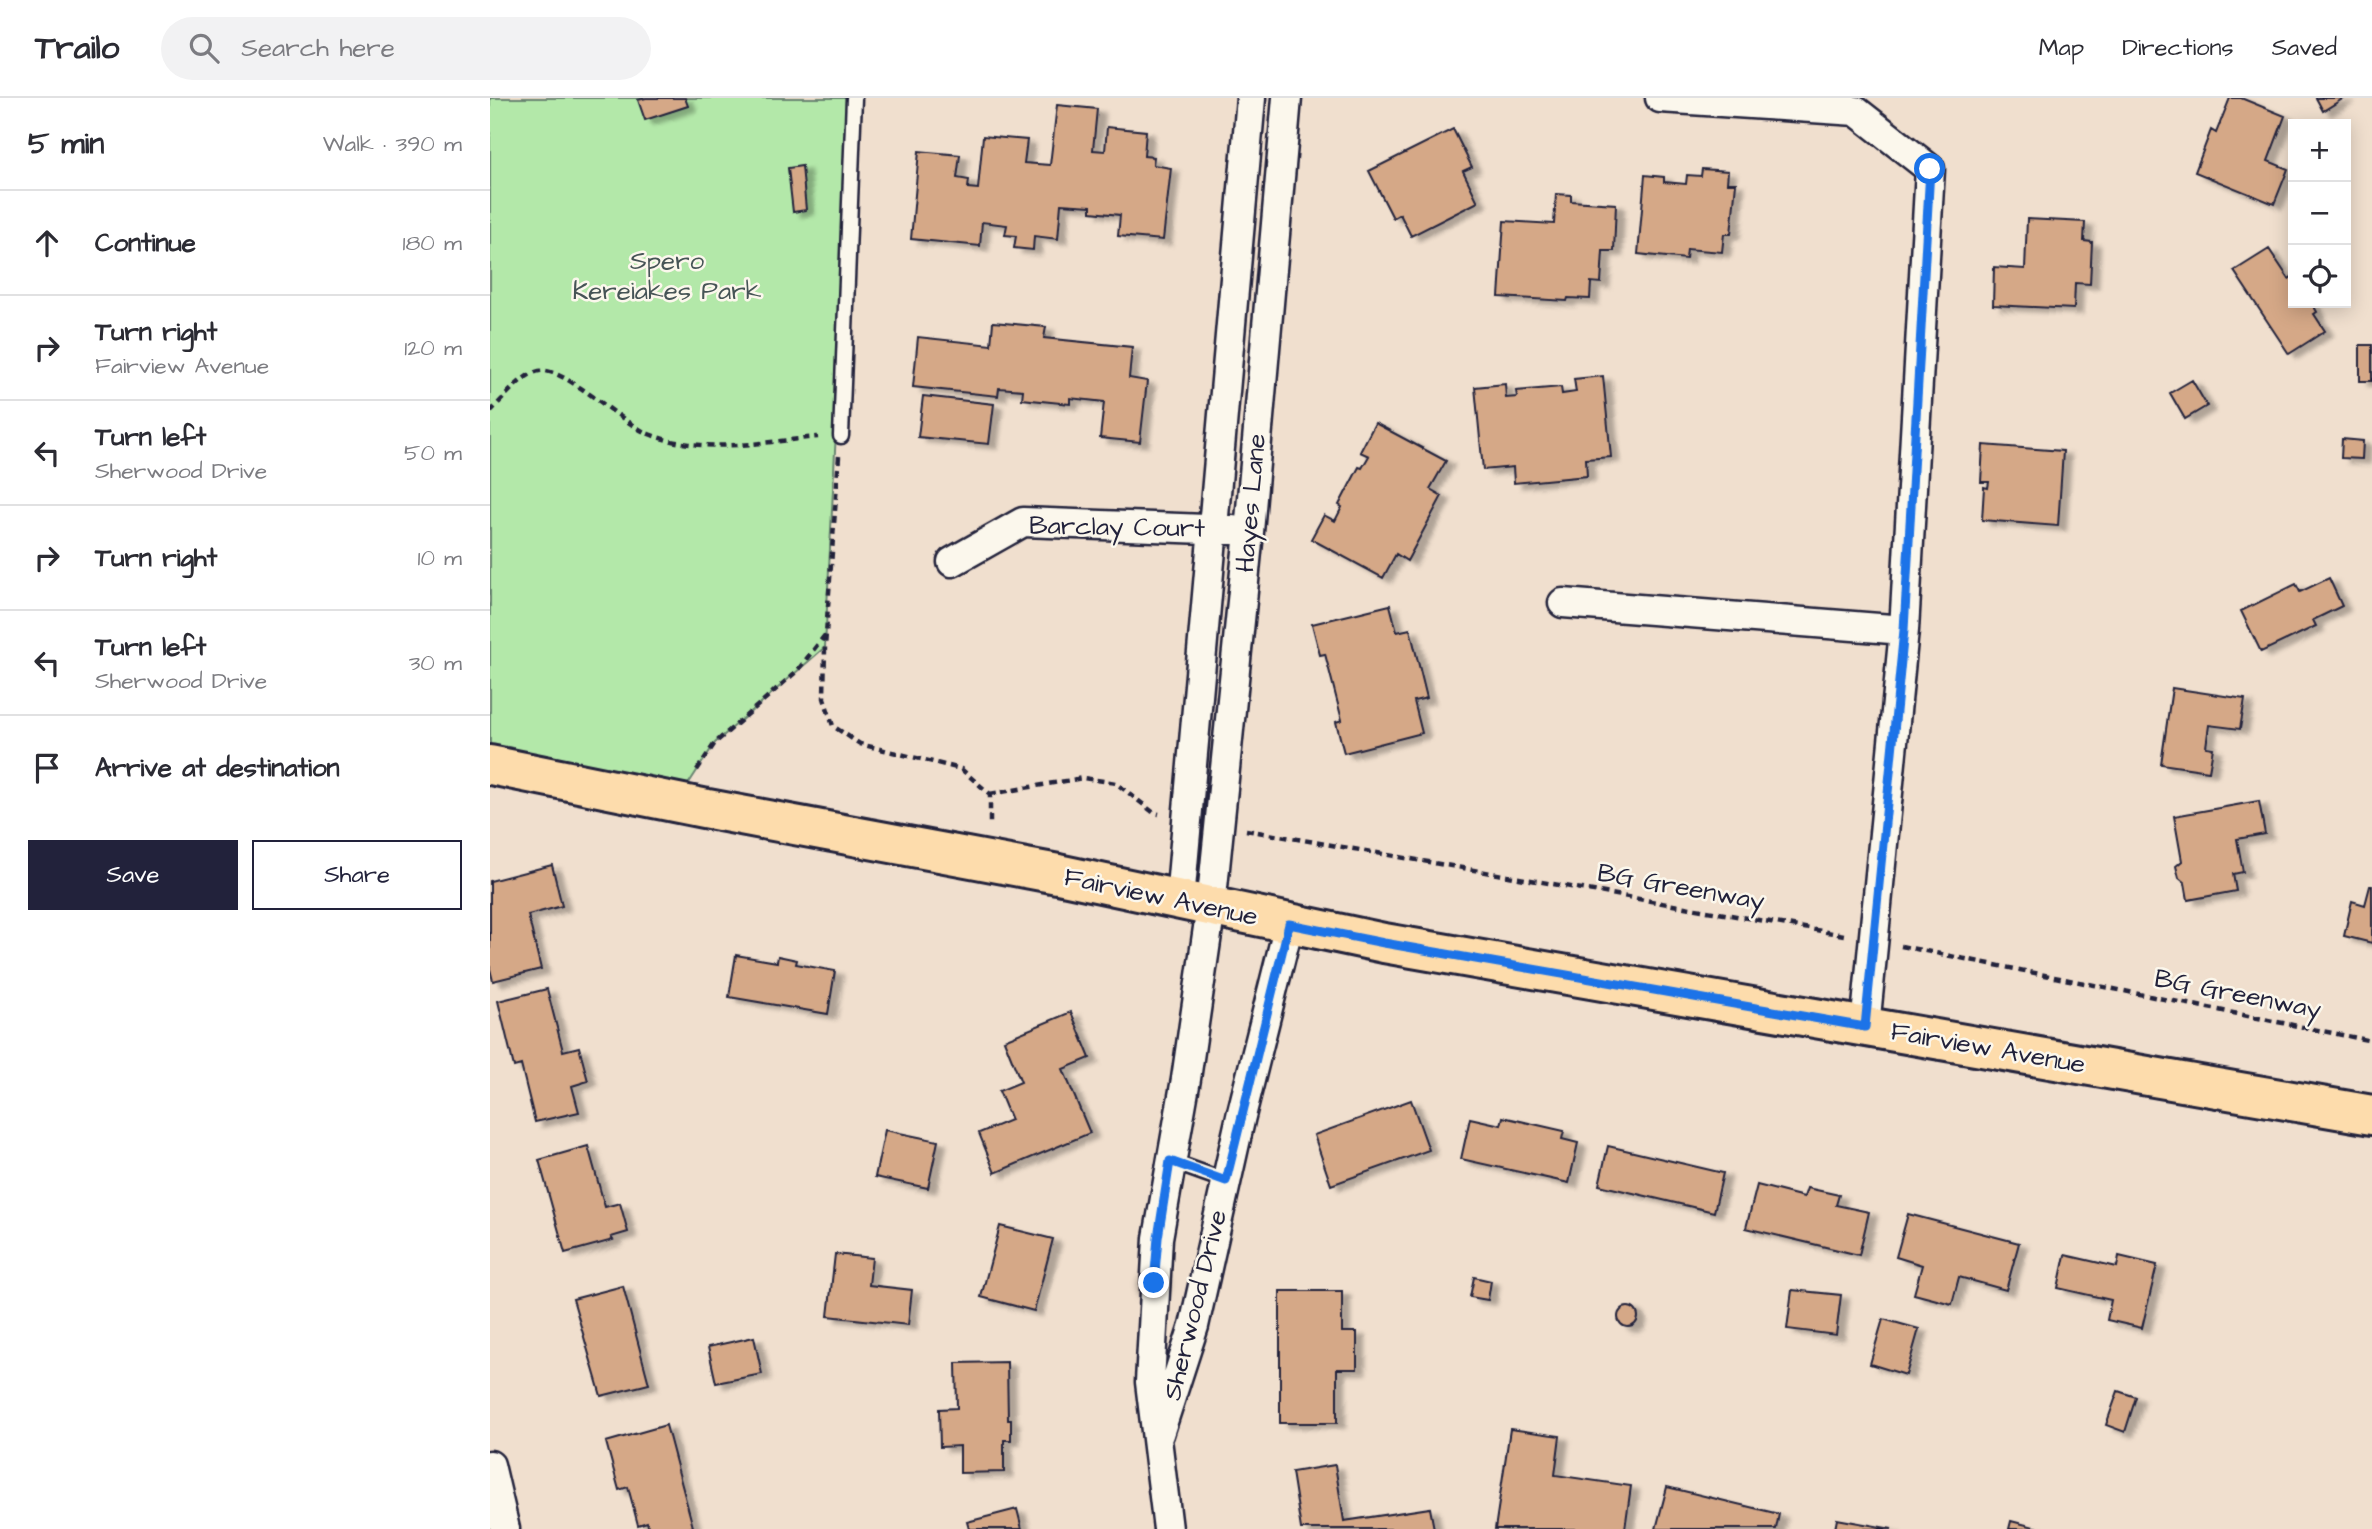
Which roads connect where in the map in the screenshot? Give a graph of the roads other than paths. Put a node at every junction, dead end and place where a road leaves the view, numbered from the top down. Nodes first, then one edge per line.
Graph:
1 (854, 98) edge
2 (1251, 98) edge
3 (1287, 98) edge
4 (1660, 98) edge
5 (841, 436) road end
6 (1214, 529) junction
7 (1249, 531) junction
8 (952, 562) dead end
9 (1563, 603) dead end
10 (1904, 630) junction
11 (490, 765) edge
12 (1196, 904) junction
13 (1289, 924) junction
14 (1865, 1027) junction
15 (2372, 1115) edge
16 (1170, 1161) junction
17 (1226, 1181) junction
18 (1157, 1440) junction
19 (490, 1465) edge
20 (505, 1529) edge
21 (1168, 1529) edge

1 - 5 lane
2 - 6 street, Hayes Lane
3 - 7 street, Hayes Lane
4 - 10 street
6 - 7 street, Barclay Court
6 - 8 street, Barclay Court
6 - 12 street, Hayes Lane
7 - 12 street, Hayes Lane
9 - 10 street
10 - 14 street
11 - 12 main road, Fairview Avenue
12 - 13 main road, Fairview Avenue
12 - 16 street, Sherwood Drive
13 - 14 main road, Fairview Avenue
13 - 17 street, Sherwood Drive
14 - 15 main road, Fairview Avenue
16 - 17 lane
16 - 18 street, Sherwood Drive
17 - 18 street, Sherwood Drive
18 - 21 street, Sherwood Drive
19 - 20 street

